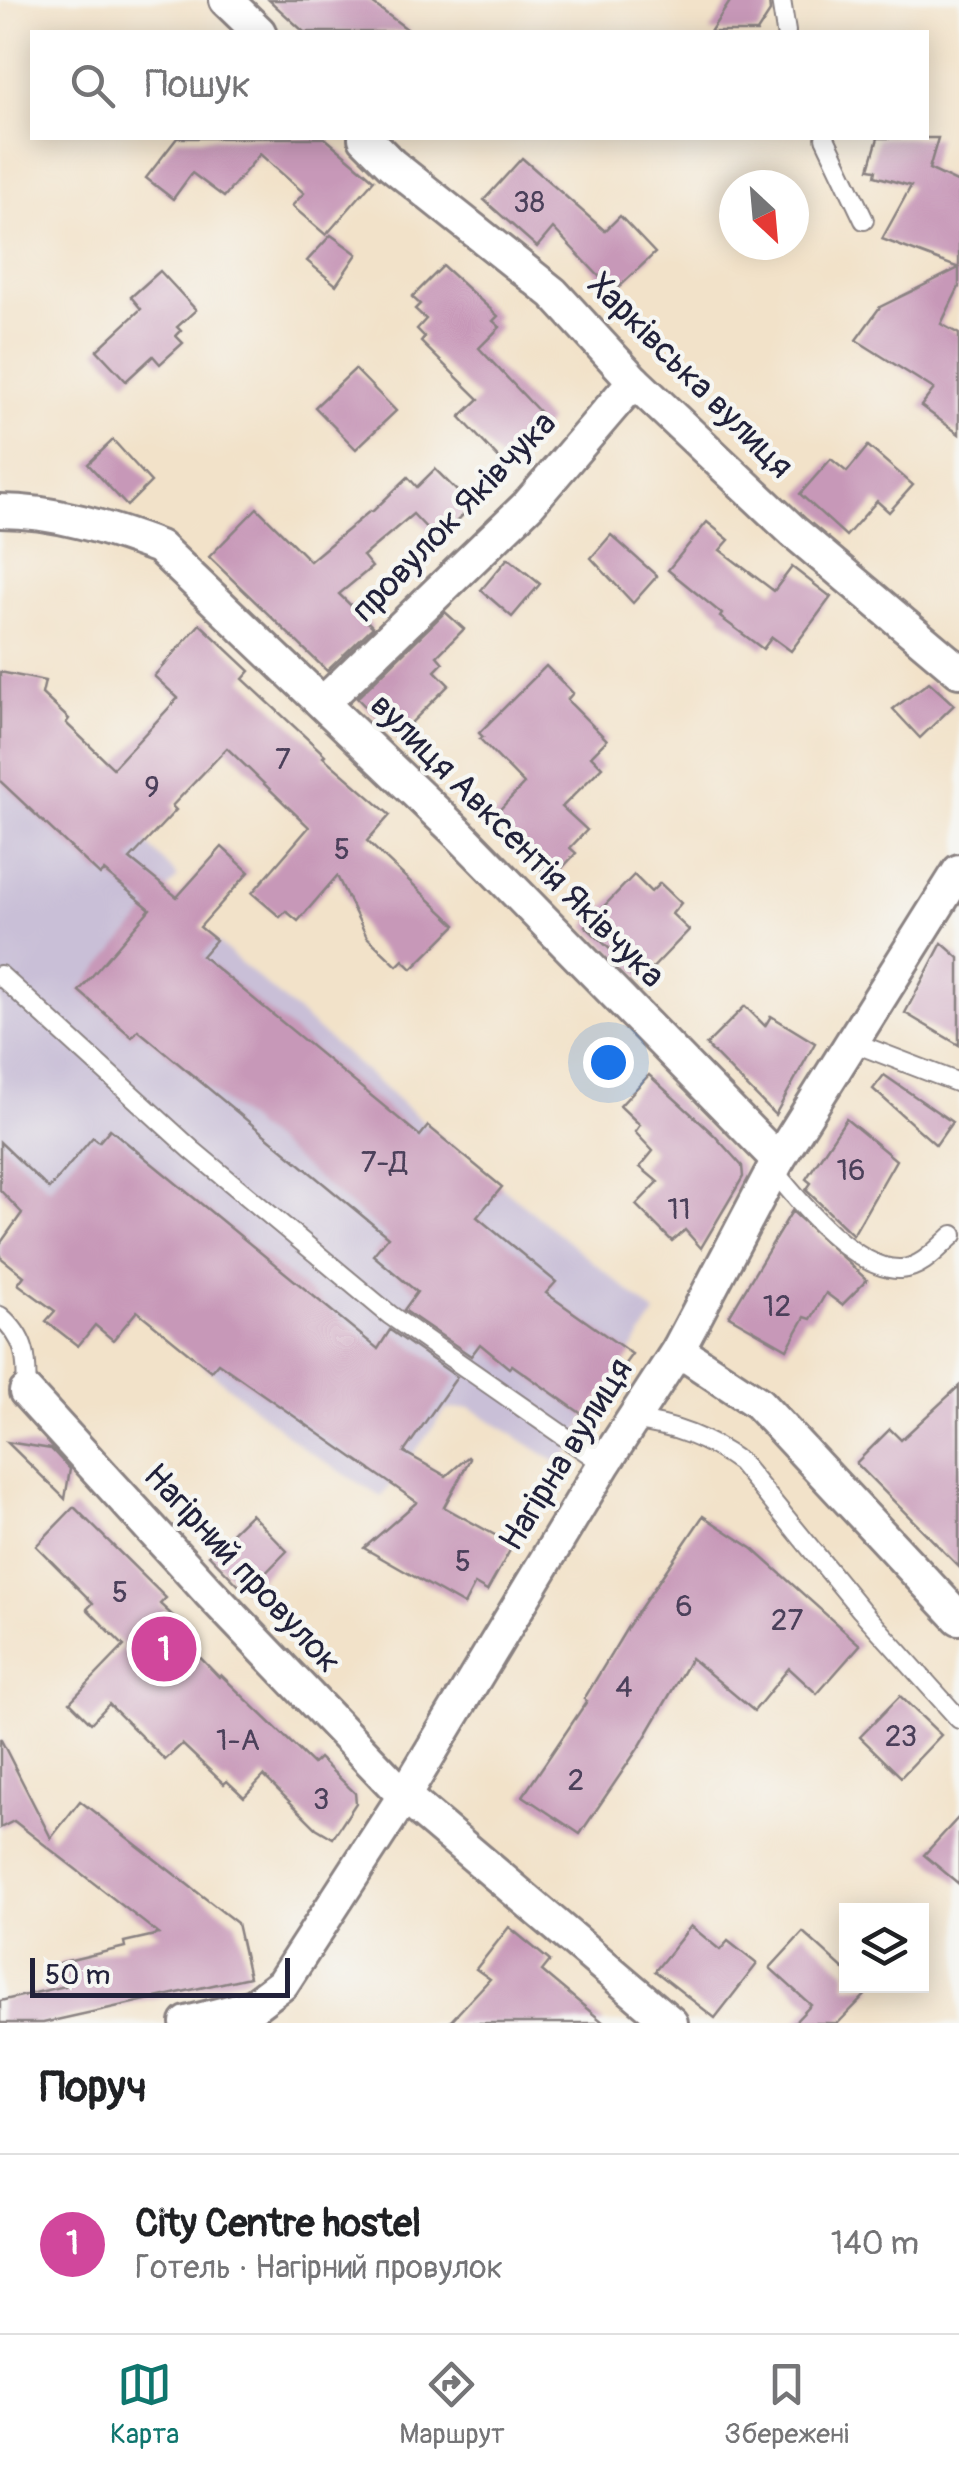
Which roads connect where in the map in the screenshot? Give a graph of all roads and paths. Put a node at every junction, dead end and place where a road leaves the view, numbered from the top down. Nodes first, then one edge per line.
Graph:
1 (226, 0) edge
2 (781, 0) edge
3 (257, 30) edge
4 (786, 30) edge
5 (367, 140) edge
6 (826, 140) edge
7 (864, 220) dead end
8 (634, 382) junction
9 (0, 511) edge
10 (959, 671) edge
11 (324, 702) junction
12 (959, 871) edge
13 (0, 975) edge
14 (852, 1042) junction
15 (959, 1084) edge
16 (775, 1165) junction
17 (953, 1235) dead end
18 (0, 1316) edge
19 (678, 1350) junction
20 (26, 1392) joint
21 (634, 1421) junction
22 (604, 1464) junction
23 (959, 1618) edge
24 (959, 1719) edge
25 (404, 1796) junction
26 (187, 2023) edge
27 (672, 2023) edge

1 - 3 street
2 - 4 lane
5 - 8 street, Харківська вулиця
6 - 7 lane
8 - 10 street, Харківська вулиця
8 - 11 street, провулок Яківчука
9 - 11 street, вулиця Авксентія Яківчука
11 - 16 street, вулиця Авксентія Яківчука
12 - 14 street, Нагірна вулиця
13 - 22 lane
14 - 15 lane
14 - 16 street, Нагірна вулиця
16 - 17 lane
16 - 19 street, Нагірна вулиця
18 - 20 lane
19 - 21 street, Нагірна вулиця
19 - 23 street
20 - 25 street, Нагірний провулок
21 - 22 street, Нагірна вулиця
21 - 24 lane
22 - 25 street, Нагірна вулиця
25 - 26 street, Нагірна вулиця
25 - 27 street, Нагірний провулок

